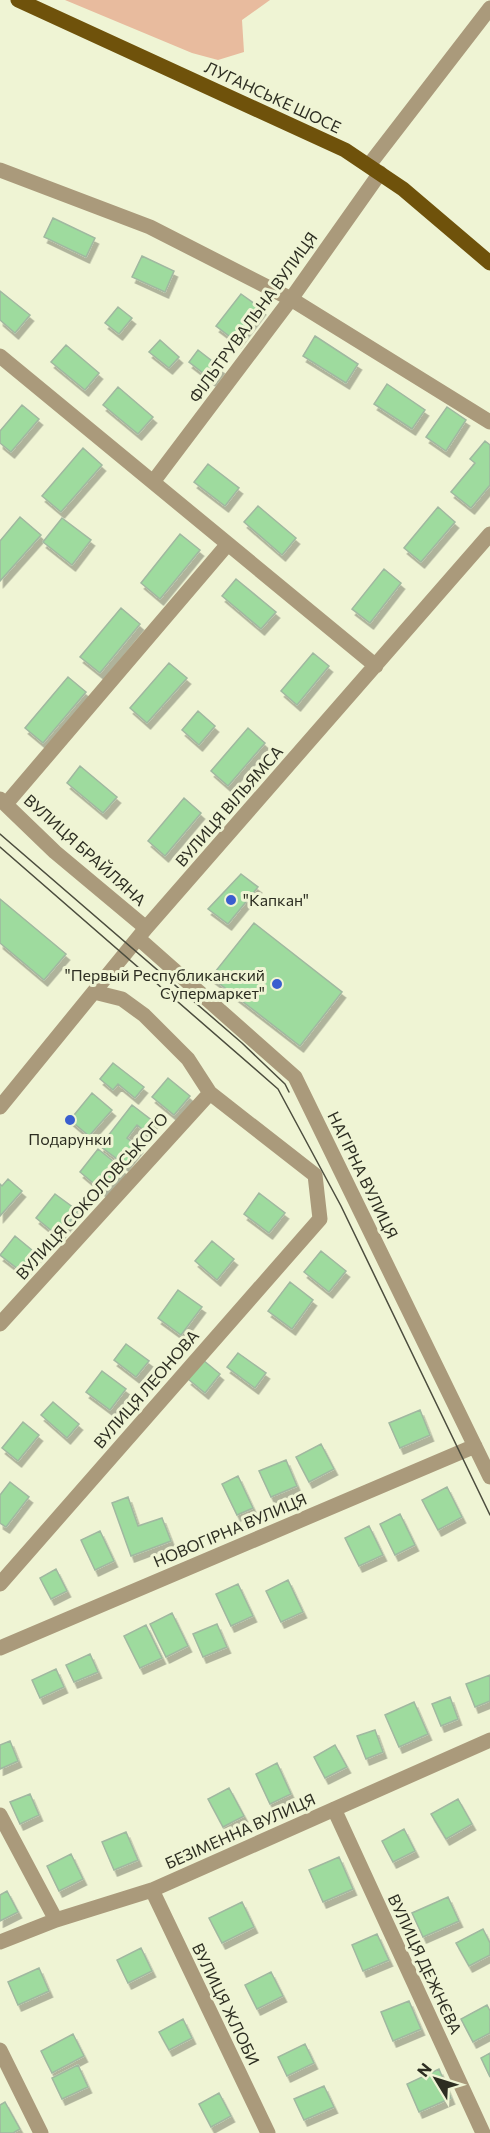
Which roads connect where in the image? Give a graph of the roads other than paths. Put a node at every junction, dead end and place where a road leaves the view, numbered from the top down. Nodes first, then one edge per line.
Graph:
1 (18, 0) edge
2 (490, 8) edge
3 (375, 169) junction
4 (0, 170) edge
5 (490, 263) edge
6 (291, 299) junction
7 (0, 356) edge
8 (490, 422) edge
9 (153, 482) junction
10 (490, 534) edge
11 (227, 545) junction
12 (376, 666) junction
13 (3, 802) edge
14 (142, 933) junction
15 (94, 992) junction
16 (210, 1093) junction
17 (0, 1107) edge
18 (0, 1324) edge
19 (475, 1446) junction
20 (490, 1477) edge
21 (0, 1584) edge
22 (0, 1648) edge
23 (490, 1740) edge
24 (334, 1809) junction
25 (0, 1815) edge
26 (152, 1890) junction
27 (56, 1920) junction
28 (0, 1942) edge
29 (0, 2050) edge
30 (41, 2133) edge
31 (268, 2133) edge
32 (483, 2133) edge

1 - 3 main road, ЛУГАНСЬКЕ ШОСЕ
2 - 3 street, ФІЛЬТРУВАЛЬНА ВУЛИЦЯ
3 - 5 main road, ЛУГАНСЬКЕ ШОСЕ
3 - 6 street, ФІЛЬТРУВАЛЬНА ВУЛИЦЯ
4 - 6 street
6 - 8 street
6 - 9 street, ФІЛЬТРУВАЛЬНА ВУЛИЦЯ
7 - 9 street
9 - 11 street
10 - 12 street, ВУЛИЦЯ ВІЛЬЯМСА
11 - 12 street
11 - 13 street
12 - 14 street, ВУЛИЦЯ ВІЛЬЯМСА
13 - 14 street, ВУЛИЦЯ БРАЙЛЯНА
14 - 15 street, ВУЛИЦЯ ВІЛЬЯМСА
14 - 19 street, НАГІРНА ВУЛИЦЯ
15 - 16 street
15 - 17 street, ВУЛИЦЯ ВІЛЬЯМСА
16 - 18 street, ВУЛИЦЯ СОКОЛОВСЬКОГО
16 - 21 street, ВУЛИЦЯ ЛЕОНОВА
19 - 20 street, НАГІРНА ВУЛИЦЯ
19 - 22 street, НОВОГІРНА ВУЛИЦЯ
23 - 24 street, БЕЗІМЕННА ВУЛИЦЯ
24 - 26 street, БЕЗІМЕННА ВУЛИЦЯ
24 - 32 street, ВУЛИЦЯ ДЕЖНЄВА
25 - 27 street
26 - 27 street, БЕЗІМЕННА ВУЛИЦЯ
26 - 31 street, ВУЛИЦЯ ЖЛОБИ
27 - 28 street, БЕЗІМЕННА ВУЛИЦЯ
29 - 30 street

